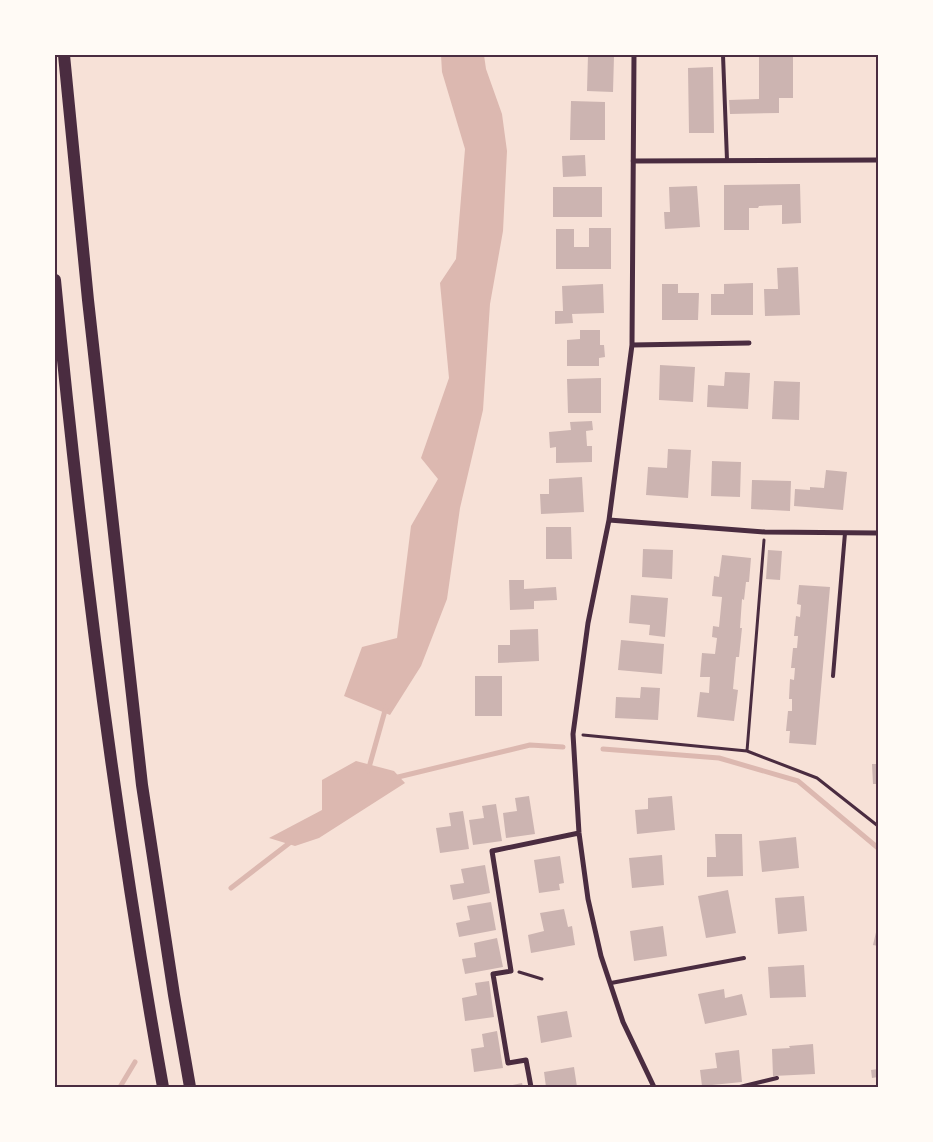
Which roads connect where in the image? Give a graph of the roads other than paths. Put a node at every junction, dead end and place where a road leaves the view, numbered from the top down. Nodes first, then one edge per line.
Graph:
1 (64, 55) edge
2 (634, 55) edge
3 (723, 55) edge
4 (633, 160) junction
5 (727, 160) junction
6 (878, 160) edge
7 (55, 280) edge
8 (749, 343) dead end
9 (632, 345) junction
10 (609, 520) junction
11 (845, 533) junction
12 (878, 533) edge
13 (833, 676) dead end
14 (579, 833) junction
15 (744, 958) dead end
16 (611, 984) junction
17 (777, 1078) dead end
18 (162, 1087) edge
19 (190, 1087) edge
20 (531, 1087) edge
21 (654, 1087) edge
22 (740, 1087) edge

1 - 19 highway
2 - 4 street
3 - 5 lane
4 - 5 street
4 - 9 street
5 - 6 street
7 - 18 highway
8 - 9 street
9 - 10 street
10 - 11 street
10 - 14 street
11 - 12 street
11 - 13 lane
14 - 16 street
14 - 20 street
15 - 16 lane
16 - 21 street
17 - 22 lane

